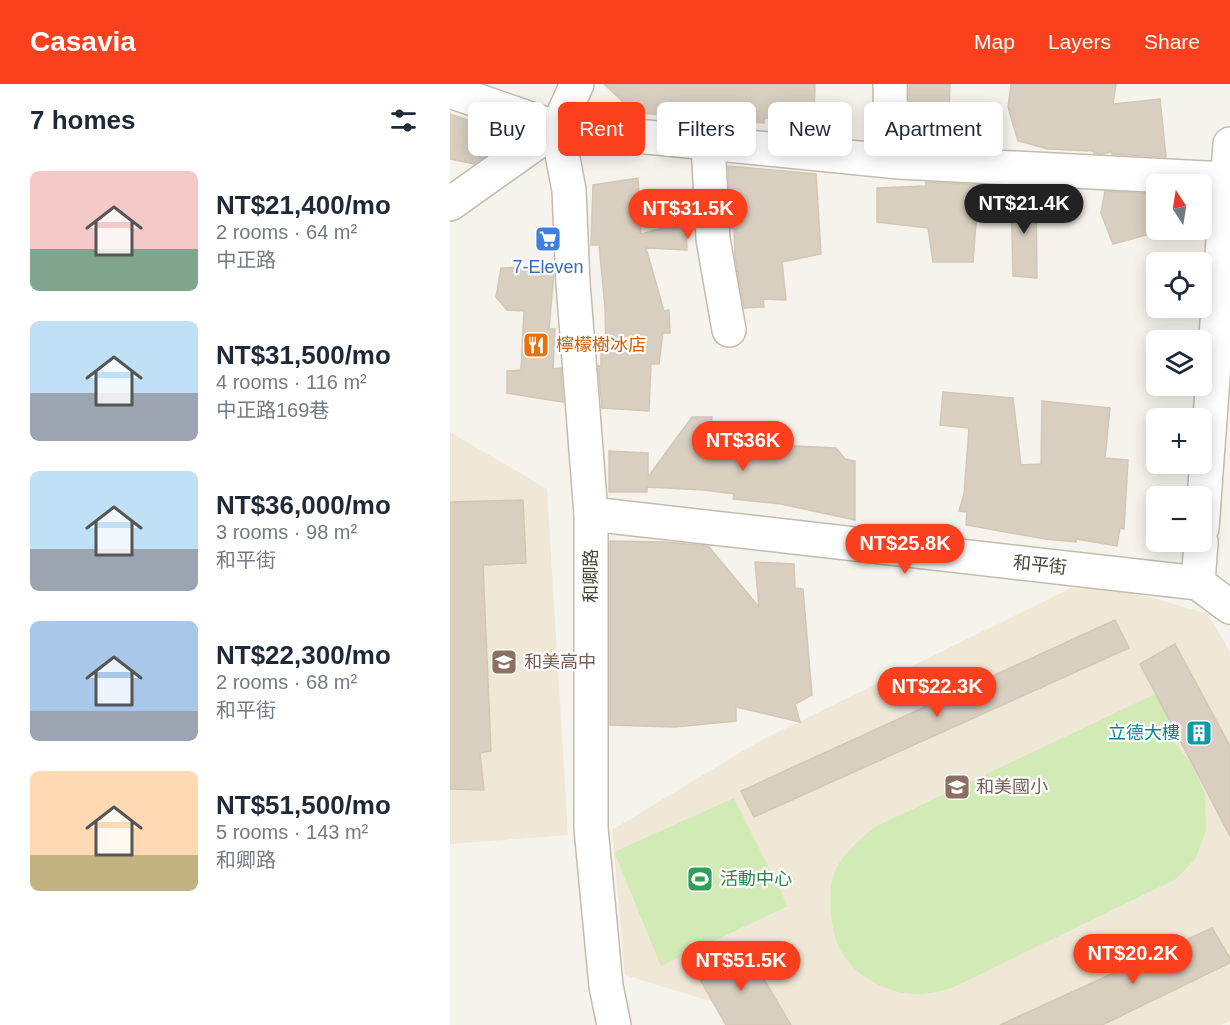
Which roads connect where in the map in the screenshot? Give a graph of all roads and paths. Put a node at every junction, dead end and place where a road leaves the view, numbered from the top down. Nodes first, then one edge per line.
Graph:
1 (577, 84) edge
2 (890, 84) edge
3 (450, 91) edge
4 (557, 128) junction
5 (657, 138) edge
6 (1230, 144) edge
7 (756, 148) edge
8 (709, 156) edge
9 (891, 161) junction
10 (1228, 180) edge
11 (450, 204) edge
12 (729, 330) dead end
13 (1205, 486) edge
14 (591, 514) junction
15 (1200, 552) edge
16 (1198, 583) junction
17 (1230, 607) edge
18 (614, 1025) edge

1 - 4 street
2 - 9 street
3 - 4 street
4 - 5 street
4 - 11 street
4 - 14 street, 和卿路
6 - 10 street
7 - 9 street
8 - 12 street
9 - 10 street
10 - 13 street
14 - 16 street, 和平街
14 - 18 street, 和卿路
15 - 16 street
16 - 17 street

